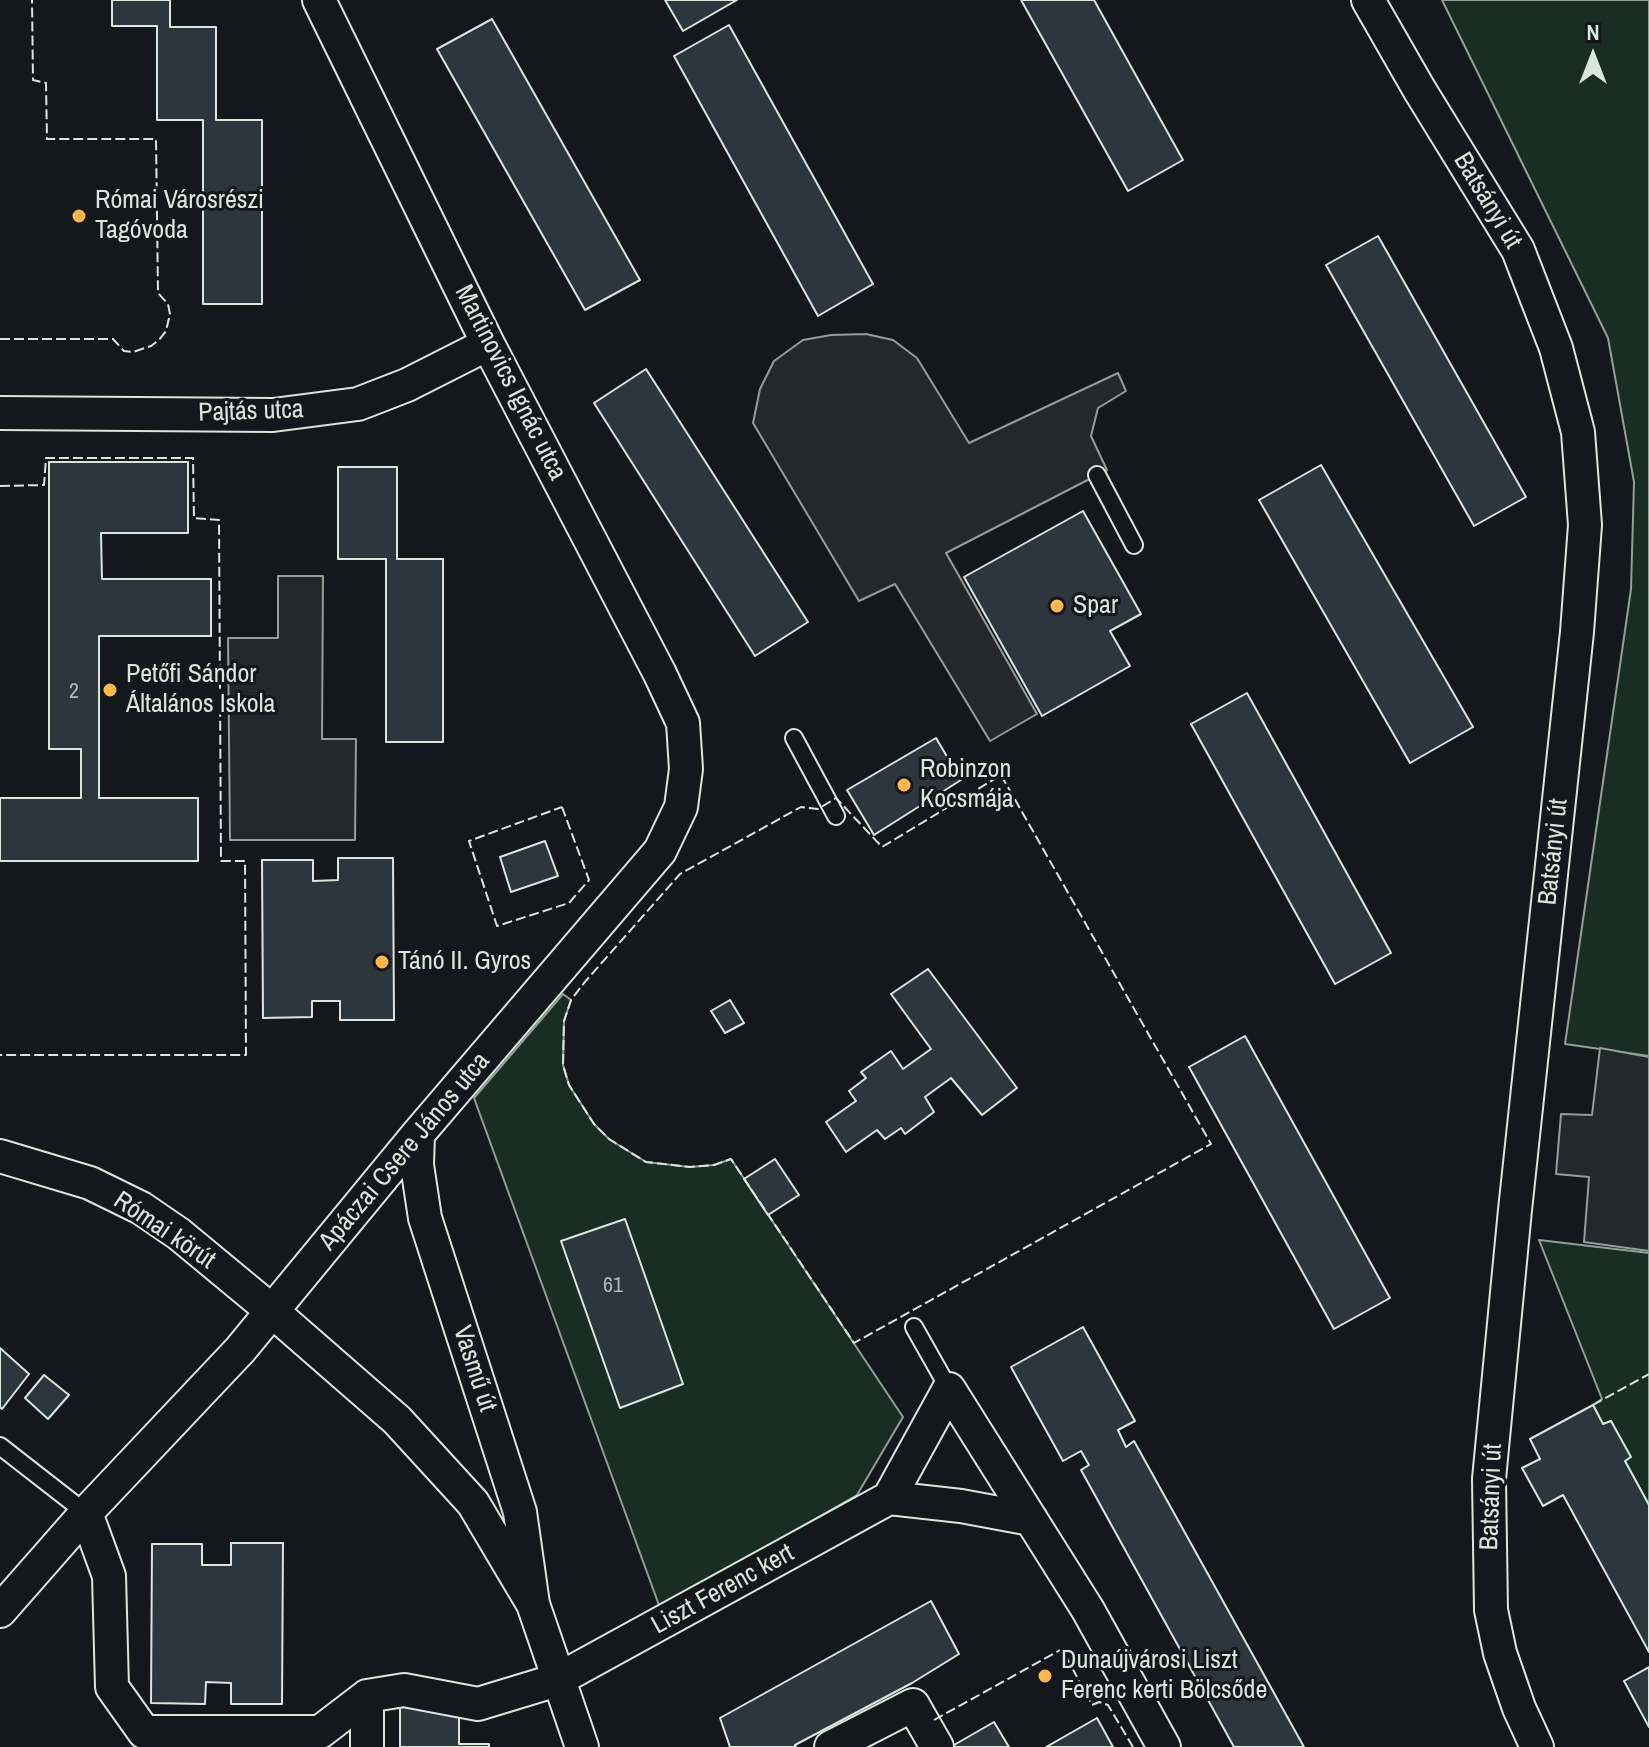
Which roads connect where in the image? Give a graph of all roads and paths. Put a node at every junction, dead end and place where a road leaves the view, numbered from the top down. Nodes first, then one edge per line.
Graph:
1 (319, 0) edge
2 (1368, 0) edge
3 (488, 344) junction
4 (0, 413) edge
5 (1097, 475) dead end
6 (1134, 545) dead end
7 (794, 738) dead end
8 (686, 769) joint
9 (836, 816) dead end
10 (418, 1134) junction
11 (0, 1156) edge
12 (272, 1311) junction
13 (914, 1327) dead end
14 (949, 1389) junction
15 (0, 1446) edge
16 (889, 1498) junction
17 (86, 1513) junction
18 (1031, 1519) junction
19 (533, 1604) junction
20 (0, 1611) edge
21 (557, 1680) junction
22 (367, 1696) junction
23 (367, 1747) edge
24 (582, 1747) edge
25 (831, 1747) edge
26 (937, 1747) edge
27 (1164, 1747) edge
28 (1537, 1747) edge

1 - 3 street, Martinovics Ignác utca
2 - 28 street, Batsányi út
3 - 4 street, Pajtás utca
3 - 8 street, Martinovics Ignác utca
5 - 6 lane
7 - 9 lane
8 - 10 street, Apáczai Csere János utca
10 - 12 street, Apáczai Csere János utca
10 - 19 street, Vasmű út
11 - 12 street, Római körút
12 - 17 street, Apáczai Csere János utca
12 - 19 street, Vasmű út
13 - 14 lane
14 - 16 street
14 - 18 street
15 - 17 lane
16 - 18 street
16 - 21 street, Liszt Ferenc kert
17 - 20 street, Apáczai Csere János utca
17 - 22 street
18 - 27 street
19 - 21 street, Vasmű út
21 - 22 street, Liszt Ferenc kert
21 - 24 street, Vasmű út
22 - 23 street
25 - 26 street

